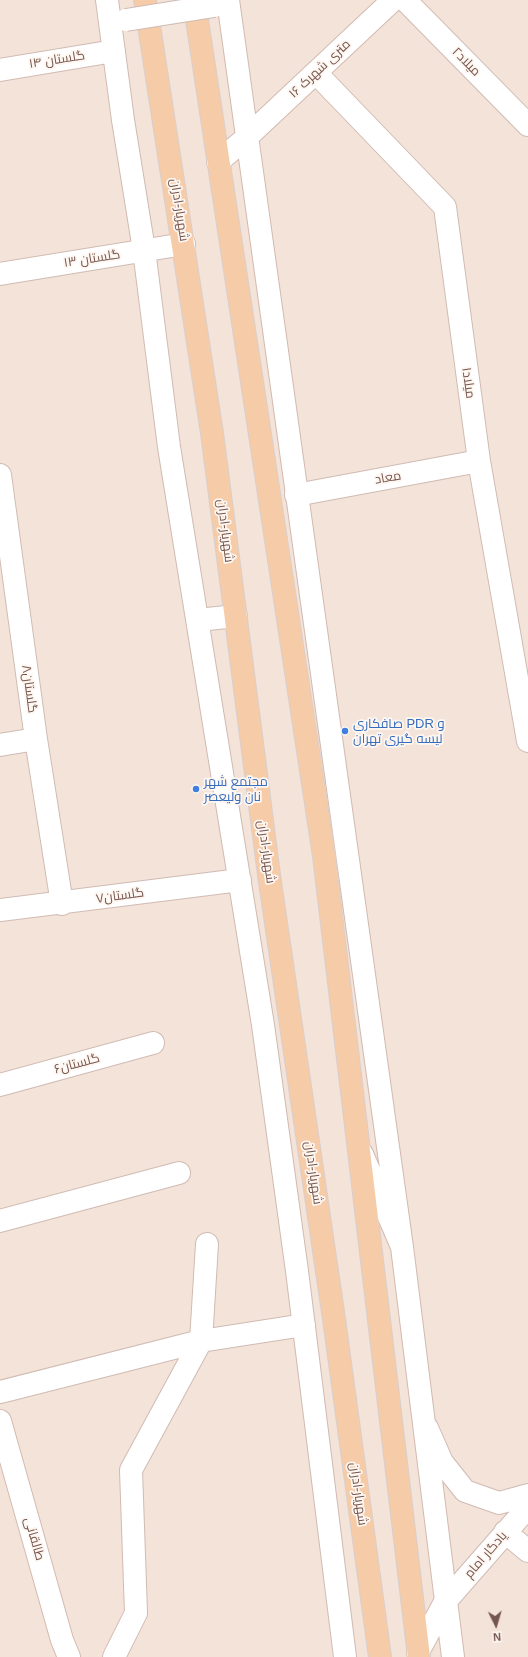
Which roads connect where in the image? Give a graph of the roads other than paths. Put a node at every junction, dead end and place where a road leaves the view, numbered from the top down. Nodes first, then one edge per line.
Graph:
1 (107, 0) edge
2 (146, 0) edge
3 (392, 0) edge
4 (405, 0) edge
5 (212, 2) edge
6 (126, 20) dead end
7 (114, 51) junction
8 (0, 70) edge
9 (316, 73) junction
10 (528, 125) edge
11 (246, 138) junction
12 (218, 162) junction
13 (184, 244) junction
14 (144, 250) junction
15 (0, 274) edge
16 (479, 462) junction
17 (0, 475) edge
18 (296, 495) junction
19 (236, 616) junction
20 (198, 620) junction
21 (36, 739) junction
22 (528, 741) edge
23 (0, 745) edge
24 (240, 880) junction
25 (62, 904) junction
26 (0, 910) edge
27 (153, 1043) dead end
28 (0, 1085) edge
29 (358, 1144) junction
30 (179, 1173) dead end
31 (0, 1221) edge
32 (207, 1244) dead end
33 (402, 1247) junction
34 (304, 1325) junction
35 (201, 1342) junction
36 (0, 1392) edge
37 (424, 1419) junction
38 (0, 1421) edge
39 (528, 1495) edge
40 (528, 1507) edge
41 (506, 1532) junction
42 (528, 1551) edge
43 (445, 1602) junction
44 (419, 1655) edge
45 (69, 1657) edge
46 (114, 1657) edge
47 (345, 1657) edge
48 (380, 1657) edge
49 (453, 1657) edge

1 - 7 street
2 - 13 main road, شهریار-ادران
3 - 9 street, ۱۶ متری شهرک
4 - 10 street, میلاد۲
5 - 6 street, bridge
5 - 11 street
5 - 12 main road
7 - 8 street, گلستان ۱۴
7 - 14 street
9 - 11 street, ۱۶ متری شهرک
9 - 16 street, میلاد۱
11 - 12 street, ۱۶ متری شهرک
11 - 18 street
12 - 29 main road
13 - 14 street, گلستان ۱۳
13 - 19 main road, شهریار-ادران
14 - 15 street, گلستان ۱۳
14 - 20 street
16 - 18 street, معاد
16 - 22 street, میلاد۱
17 - 21 street, گلستان۸
18 - 33 street
19 - 20 street
19 - 48 main road, شهریار-ادران
20 - 24 street
21 - 23 street
21 - 25 street, گلستان۸
24 - 25 street, گلستان۷
24 - 34 street
25 - 26 street, گلستان۷
27 - 28 street, گلستان۶
29 - 33 street
29 - 44 main road
30 - 31 street
32 - 35 street
33 - 37 street
34 - 35 street
34 - 47 street
35 - 36 street
35 - 46 street
37 - 39 street
37 - 43 street
38 - 45 street, طالقانی
40 - 41 street, یادگار امام
41 - 42 street
41 - 43 street, یادگار امام
43 - 44 street, یادگار امام
43 - 49 street

